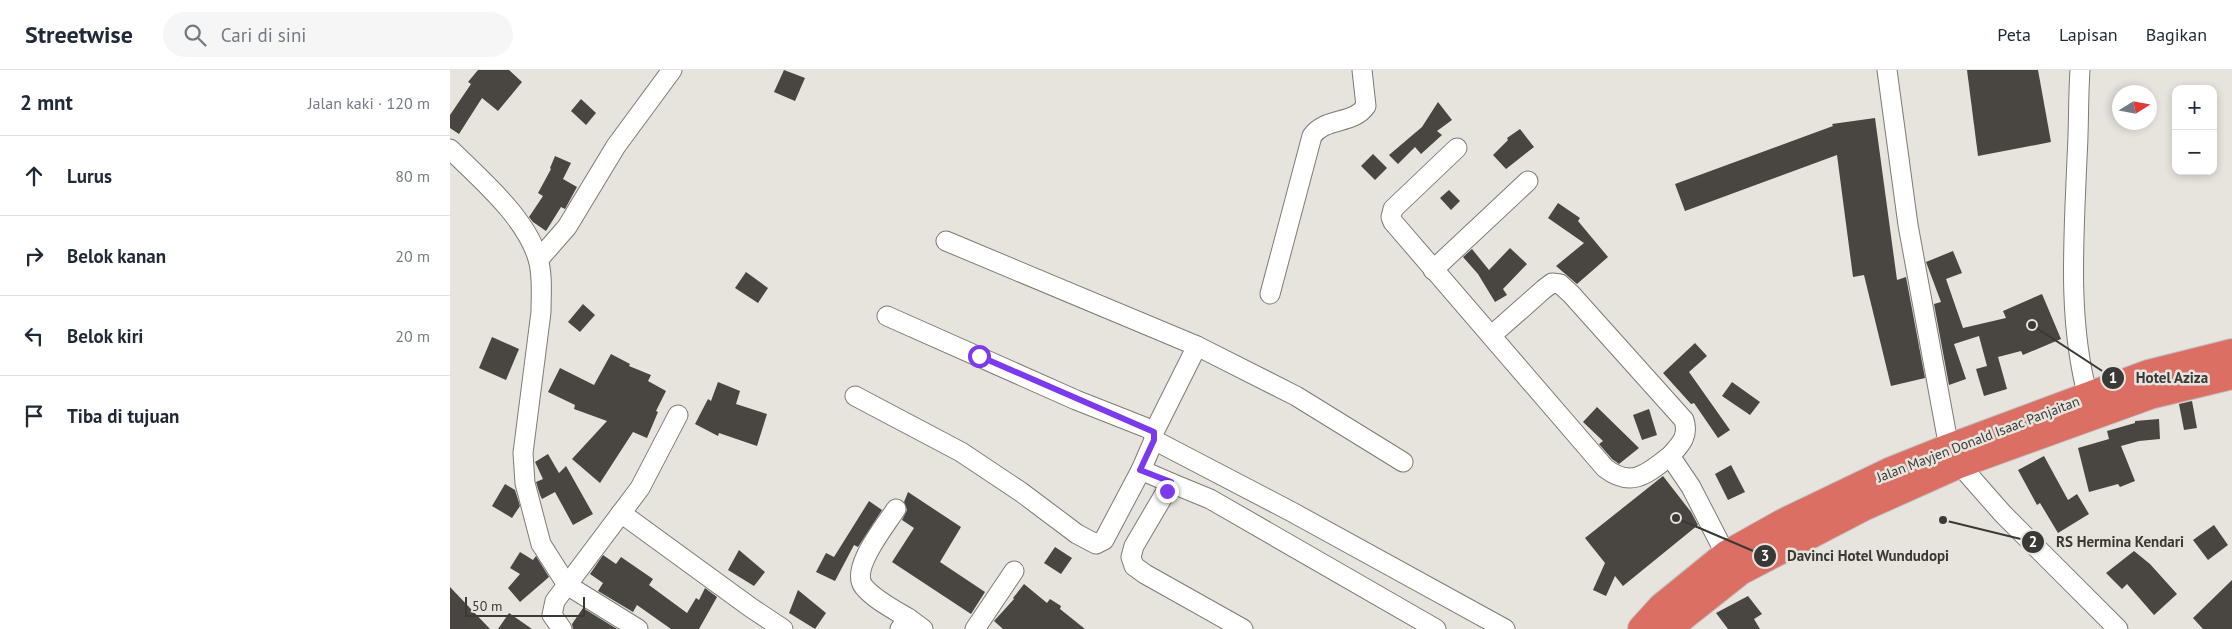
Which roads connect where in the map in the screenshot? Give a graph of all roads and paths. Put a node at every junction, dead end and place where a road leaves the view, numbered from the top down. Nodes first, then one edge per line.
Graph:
1 (672, 70) edge
2 (1362, 70) edge
3 (1887, 70) edge
4 (2080, 70) edge
5 (1456, 148) dead end
6 (450, 149) edge
7 (1528, 181) dead end
8 (946, 241) dead end
9 (539, 259) junction
10 (1433, 270) junction
11 (1270, 294) dead end
12 (887, 316) dead end
13 (1492, 335) junction
14 (1197, 346) junction
15 (2232, 353) edge
16 (2232, 375) edge
17 (855, 396) dead end
18 (2088, 397) junction
19 (678, 416) dead end
20 (1154, 436) junction
21 (1670, 456) junction
22 (1954, 456) junction
23 (1403, 462) dead end
24 (1140, 470) junction
25 (1171, 482) junction
26 (896, 509) dead end
27 (621, 513) junction
28 (1101, 541) junction
29 (1726, 555) junction
30 (1130, 557) junction
31 (1014, 571) dead end
32 (567, 585) junction
33 (904, 623) edge
34 (776, 627) edge
35 (562, 629) edge
36 (638, 629) edge
37 (923, 629) edge
38 (975, 629) edge
39 (1243, 629) edge
40 (1436, 629) edge
41 (1505, 629) edge
42 (1642, 629) edge
43 (1670, 629) edge
44 (2118, 629) edge

1 - 9 street
2 - 11 street
3 - 22 street
4 - 18 street
5 - 10 street
6 - 9 street
7 - 10 street
8 - 14 street
9 - 32 street
10 - 13 street
12 - 20 street
13 - 21 street
13 - 21 street
14 - 20 street
14 - 23 street
15 - 18 highway, Jalan Mayjen Donald Isaac Panjaitan
16 - 22 highway, Jalan Mayjen Donald Isaac Panjaitan
17 - 28 street
18 - 22 highway, Jalan Mayjen Donald Isaac Panjaitan
19 - 27 street
20 - 24 street
20 - 41 street
21 - 29 street
22 - 29 highway, Jalan Mayjen Donald Isaac Panjaitan
22 - 43 highway, Jalan Mayjen Donald Isaac Panjaitan
22 - 44 street
24 - 25 street
24 - 28 street
25 - 30 street
25 - 40 street
26 - 33 street
27 - 32 street
27 - 34 street
28 - 30 street
29 - 42 highway, Jalan Mayjen Donald Isaac Panjaitan
30 - 39 street
31 - 38 street
32 - 35 street
32 - 36 street
33 - 37 street

